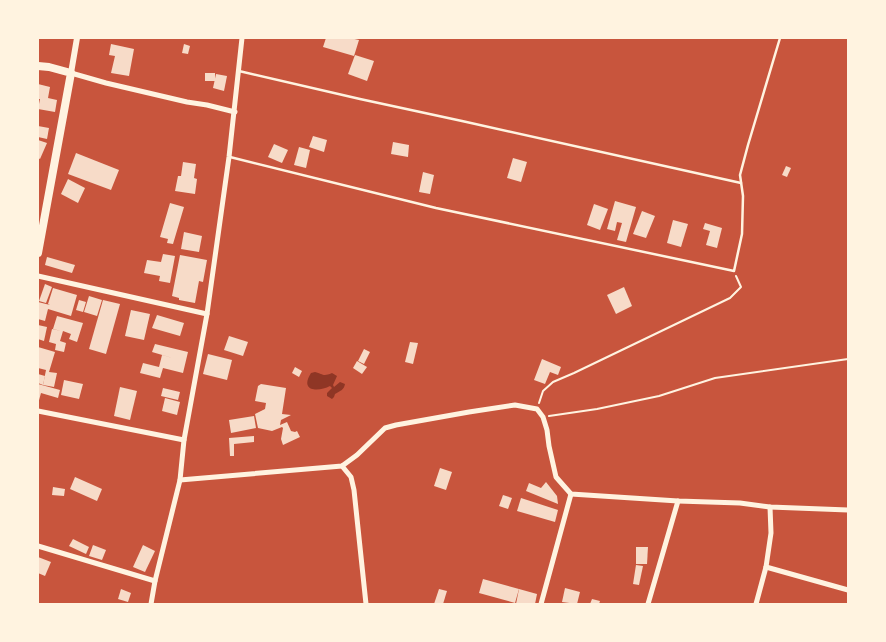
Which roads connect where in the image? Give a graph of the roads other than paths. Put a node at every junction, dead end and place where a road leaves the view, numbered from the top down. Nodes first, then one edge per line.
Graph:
1 (77, 38) edge
2 (242, 38) edge
3 (780, 38) edge
4 (38, 66) edge
5 (239, 71) junction
6 (71, 73) junction
7 (234, 112) junction
8 (229, 157) junction
9 (742, 183) junction
10 (38, 254) edge
11 (38, 276) edge
12 (207, 314) junction
13 (38, 411) edge
14 (184, 440) junction
15 (342, 466) junction
16 (180, 480) junction
17 (571, 494) junction
18 (678, 501) junction
19 (770, 507) junction
20 (848, 510) edge
21 (38, 546) edge
22 (766, 567) junction
23 (155, 581) junction
24 (848, 590) edge
25 (151, 604) edge
26 (366, 604) edge
27 (541, 604) edge
28 (648, 604) edge
29 (756, 604) edge

1 - 6 street
2 - 5 street
3 - 9 lane
4 - 6 main road
5 - 7 street
5 - 9 lane
6 - 7 street
6 - 10 main road
7 - 8 street
8 - 9 lane
8 - 12 street
11 - 12 street
12 - 14 street
13 - 14 street
14 - 16 street
15 - 16 street
15 - 17 street
15 - 26 street
16 - 23 street
17 - 18 street
17 - 27 street
18 - 19 street
18 - 28 street
19 - 20 street
19 - 22 street
21 - 23 street
22 - 24 street
22 - 29 street
23 - 25 street

